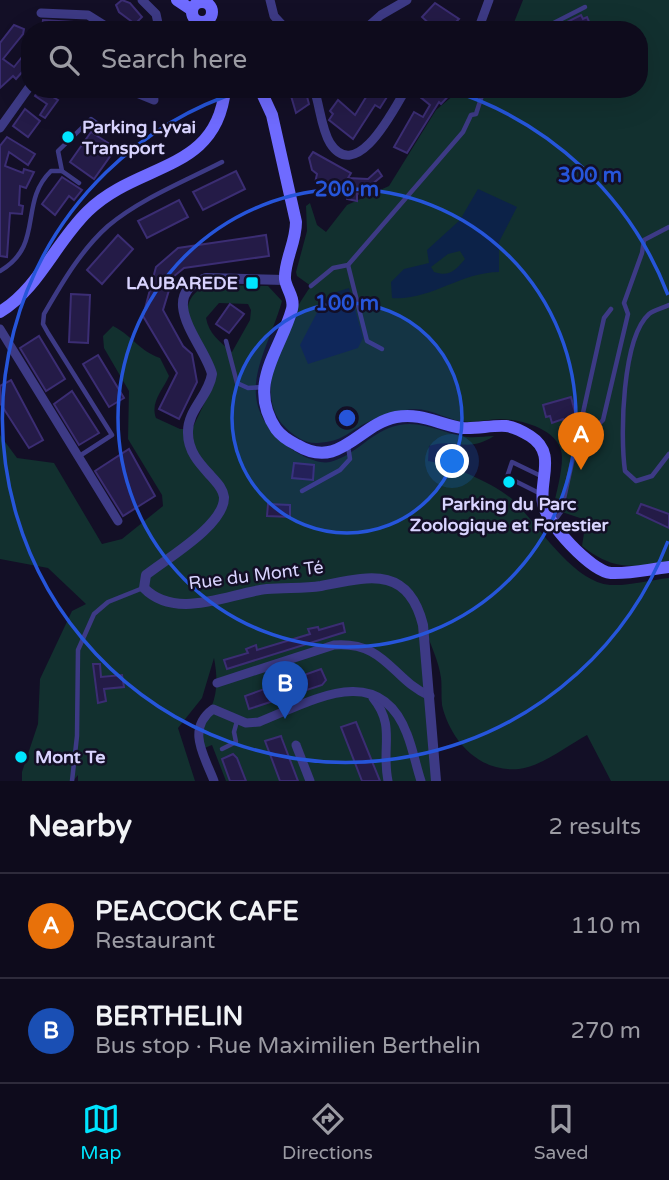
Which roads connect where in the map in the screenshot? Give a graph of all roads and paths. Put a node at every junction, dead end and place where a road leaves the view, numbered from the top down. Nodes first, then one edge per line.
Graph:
1 (142, 0) edge
2 (177, 0) edge
3 (270, 0) edge
4 (407, 0) edge
5 (489, 0) edge
6 (202, 3) edge
7 (585, 6) dead end
8 (41, 13) dead end
9 (98, 21) edge
10 (158, 21) edge
11 (200, 21) edge
12 (209, 21) edge
13 (279, 21) edge
14 (374, 21) edge
15 (481, 21) edge
16 (557, 21) edge
17 (21, 98) edge
18 (149, 98) edge
19 (223, 98) edge
20 (264, 98) edge
21 (316, 98) edge
22 (400, 98) edge
23 (481, 98) edge
24 (154, 100) dead end
25 (0, 128) edge
26 (105, 129) dead end
27 (222, 162) dead end
28 (62, 171) junction
29 (79, 183) dead end
30 (669, 227) edge
31 (348, 265) junction
32 (0, 271) edge
33 (285, 280) junction
34 (311, 286) dead end
35 (669, 305) edge
36 (611, 309) dead end
37 (0, 312) edge
38 (1, 335) edge
39 (226, 341) dead end
40 (382, 349) dead end
41 (265, 387) junction
42 (580, 429) junction
43 (348, 445) junction
44 (669, 454) edge
45 (78, 457) junction
46 (545, 478) junction
47 (302, 491) dead end
48 (543, 495) junction
49 (118, 521) dead end
50 (553, 523) junction
51 (669, 567) edge
52 (144, 588) junction
53 (217, 683) dead end
54 (367, 692) junction
55 (430, 696) junction
56 (238, 719) junction
57 (296, 745) dead end
58 (222, 749) dead end
59 (72, 781) edge
60 (214, 781) edge
61 (310, 781) edge
62 (388, 781) edge
63 (421, 781) edge
64 (438, 781) edge

1 - 10 street
2 - 6 main road
3 - 13 street
4 - 14 street
5 - 15 street
6 - 11 main road
6 - 12 main road
7 - 16 lane
8 - 9 street
17 - 25 street
18 - 24 street
19 - 37 main road
20 - 33 main road
21 - 22 street
23 - 31 lane
26 - 28 lane
27 - 45 lane
28 - 29 lane
28 - 32 lane
30 - 42 lane
31 - 34 lane
31 - 40 lane
33 - 41 main road
33 - 52 street
35 - 44 lane
36 - 42 lane
38 - 45 street
39 - 41 lane
41 - 43 main road
42 - 50 lane
43 - 46 main road
43 - 47 lane
45 - 49 street
46 - 48 main road
46 - 48 lane
48 - 50 main road
50 - 51 main road
52 - 55 street, Rue du Mont Té
52 - 59 lane
53 - 55 street
54 - 56 street
54 - 62 street
54 - 63 street
55 - 64 street, Rue du Mont Té
56 - 58 lane
56 - 60 street
57 - 61 street

